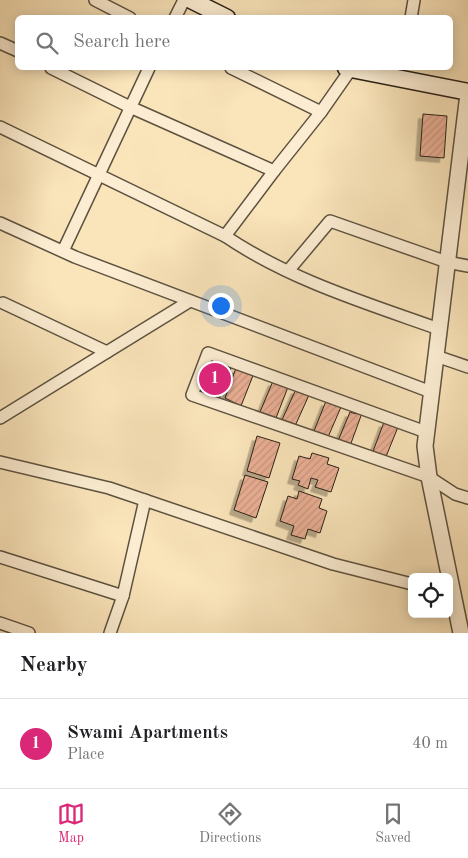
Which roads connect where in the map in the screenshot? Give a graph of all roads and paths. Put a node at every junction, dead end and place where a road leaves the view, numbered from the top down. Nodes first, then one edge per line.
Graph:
1 (95, 0) edge
2 (184, 0) edge
3 (191, 0) edge
4 (414, 0) edge
5 (124, 15) edge
6 (176, 15) edge
7 (221, 15) edge
8 (412, 15) edge
9 (0, 42) edge
10 (15, 50) edge
11 (54, 70) edge
12 (148, 70) edge
13 (235, 70) edge
14 (347, 70) edge
15 (370, 70) edge
16 (402, 73) edge
17 (468, 93) edge
18 (130, 107) junction
19 (321, 112) junction
20 (0, 127) edge
21 (274, 171) junction
22 (98, 175) junction
23 (462, 188) edge
24 (0, 223) edge
25 (225, 236) junction
26 (63, 251) junction
27 (447, 262) junction
28 (468, 266) edge
29 (288, 271) junction
30 (190, 301) junction
31 (1, 305) edge
32 (439, 328) junction
33 (107, 352) junction
34 (436, 356) junction
35 (468, 367) edge
36 (431, 392) junction
37 (0, 418) edge
38 (426, 432) junction
39 (0, 462) edge
40 (429, 477) junction
41 (468, 498) edge
42 (145, 500) junction
43 (0, 557) edge
44 (447, 573) edge
45 (408, 583) edge
46 (122, 596) junction
47 (453, 602) edge
48 (0, 623) edge
49 (29, 633) edge
50 (110, 633) edge
51 (461, 633) edge

1 - 5 street
2 - 6 street
3 - 7 main road
4 - 8 street
9 - 10 street
11 - 18 street
12 - 18 street
13 - 19 street
14 - 19 street
15 - 16 main road
16 - 17 main road
17 - 23 street
18 - 21 street
18 - 22 street
19 - 21 street
20 - 22 street
21 - 25 street
22 - 25 street
22 - 26 street
23 - 27 street
24 - 26 street
25 - 29 street
26 - 30 street
27 - 28 street
27 - 29 street
27 - 32 street
29 - 32 street
30 - 33 street
30 - 36 street
31 - 33 street
32 - 34 street
33 - 37 street
34 - 35 street
34 - 36 street
36 - 38 street
38 - 40 street
38 - 40 street
39 - 42 street
40 - 41 street
40 - 44 street
42 - 45 street
42 - 46 street
43 - 46 street
46 - 50 street
47 - 51 street
48 - 49 street

